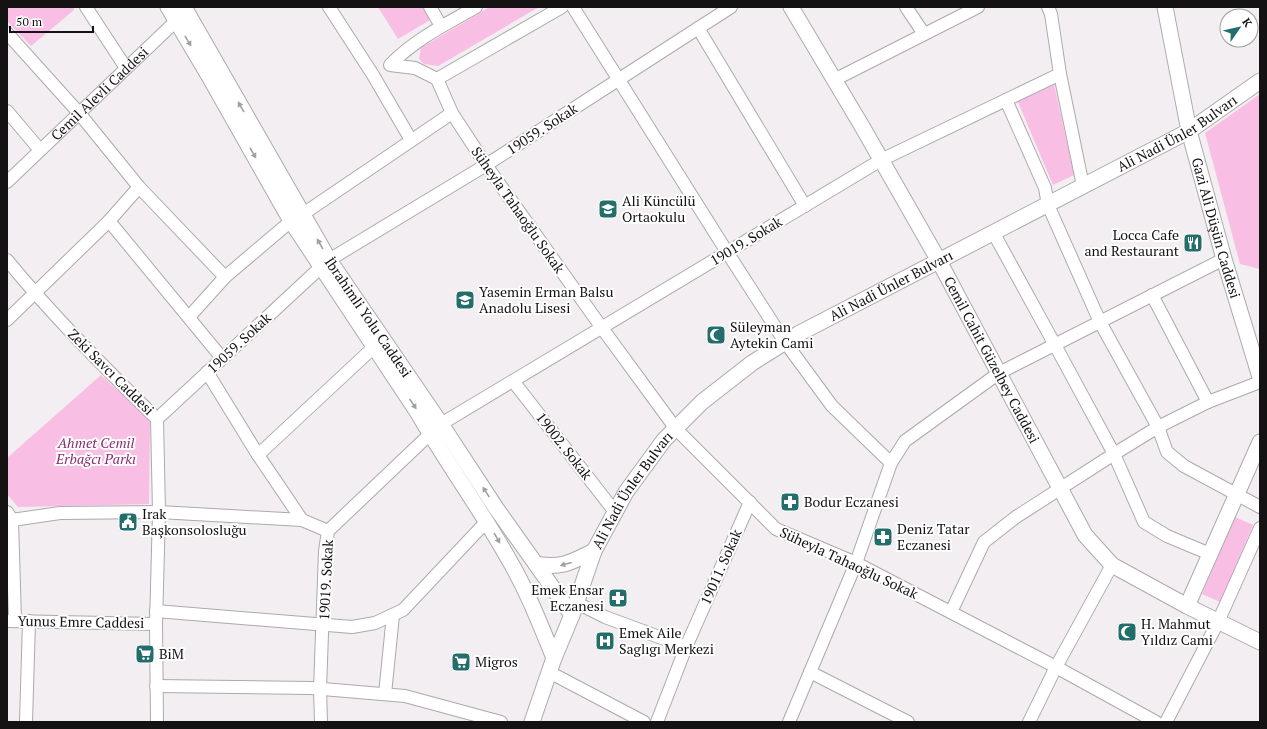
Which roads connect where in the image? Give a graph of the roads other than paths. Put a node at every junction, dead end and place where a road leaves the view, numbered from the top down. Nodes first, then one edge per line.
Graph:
1 (86, 7) edge
2 (168, 7) edge
3 (329, 7) edge
4 (430, 7) edge
5 (476, 7) edge
6 (562, 7) edge
7 (573, 7) edge
8 (731, 7) edge
9 (791, 7) edge
10 (906, 7) edge
11 (978, 7) edge
12 (1048, 7) edge
13 (1165, 7) edge
14 (185, 12) edge
15 (441, 26) junction
16 (698, 28) junction
17 (7, 33) edge
18 (924, 34) junction
19 (126, 68) junction
20 (1060, 74) junction
21 (438, 79) junction
22 (619, 80) junction
23 (834, 80) junction
24 (1260, 81) edge
25 (1006, 100) junction
26 (7, 111) edge
27 (79, 113) junction
28 (452, 113) junction
29 (1189, 131) junction
30 (411, 140) junction
31 (40, 150) junction
32 (881, 160) junction
33 (486, 165) junction
34 (7, 182) edge
35 (1083, 186) junction
36 (139, 187) junction
37 (1048, 205) junction
38 (805, 206) junction
39 (297, 218) junction
40 (109, 221) junction
41 (993, 232) junction
42 (727, 252) junction
43 (1224, 259) junction
44 (7, 260) edge
45 (939, 261) junction
46 (325, 264) junction
47 (225, 277) junction
48 (35, 294) junction
49 (1152, 296) junction
50 (189, 317) junction
51 (7, 320) edge
52 (1100, 322) junction
53 (602, 328) junction
54 (785, 342) junction
55 (1055, 345) junction
56 (374, 347) junction
57 (222, 358) junction
58 (207, 372) junction
59 (999, 373) junction
60 (1259, 375) edge
61 (513, 381) junction
62 (1208, 402) junction
63 (157, 419) junction
64 (441, 424) junction
65 (1158, 427) junction
66 (676, 429) junction
67 (430, 434) junction
68 (1260, 442) edge
69 (1114, 454) junction
70 (258, 455) junction
71 (891, 463) junction
72 (1060, 489) junction
73 (1236, 495) junction
74 (750, 502) junction
75 (1260, 507) edge
76 (159, 512) junction
77 (615, 512) junction
78 (10, 516) edge
79 (302, 520) junction
80 (487, 521) junction
81 (1260, 528) edge
82 (328, 531) junction
83 (594, 551) junction
84 (1210, 554) junction
85 (856, 563) junction
86 (536, 564) junction
87 (1112, 565) junction
88 (1187, 606) junction
89 (574, 609) junction
90 (156, 611) junction
91 (951, 612) junction
92 (393, 615) junction
93 (11, 621) edge
94 (29, 621) junction
95 (1218, 622) junction
96 (156, 624) junction
97 (324, 625) junction
98 (1260, 642) edge
99 (686, 648) junction
100 (552, 665) junction
101 (1056, 667) junction
102 (810, 672) junction
103 (156, 686) junction
104 (320, 689) junction
105 (385, 694) junction
106 (26, 722) edge
107 (157, 722) edge
108 (321, 722) edge
109 (501, 722) edge
110 (532, 722) edge
111 (644, 722) edge
112 (657, 722) edge
113 (789, 722) edge
114 (908, 722) edge
115 (1029, 722) edge
116 (1156, 722) edge
117 (1166, 722) edge

1 - 19 street
2 - 14 street, İbrahimli Yolu Caddesi
3 - 30 street
4 - 15 street
5 - 15 street
6 - 21 street
7 - 22 street
8 - 16 street, 19059. Sokak
9 - 23 street, Cemil Cahit Güzelbey Caddesi
10 - 18 street
11 - 18 street
12 - 20 street
13 - 29 street, Gazi Ali Düşün Caddesi
14 - 19 street, Cemil Alevli Caddesi
14 - 39 street, İbrahimli Yolu Caddesi
15 - 21 street
16 - 22 street, 19059. Sokak
16 - 38 street
17 - 27 street
18 - 23 street
19 - 27 street, Cemil Alevli Caddesi
20 - 25 street, 19019. Sokak
20 - 35 street
21 - 28 street, Süheyla Tahaoğlu Sokak
22 - 33 street, 19059. Sokak
22 - 42 street
23 - 32 street, Cemil Cahit Güzelbey Caddesi
24 - 29 street, Ali Nadi Ünler Bulvarı
25 - 32 street, 19019. Sokak
25 - 37 street
26 - 31 street
27 - 31 street, Cemil Alevli Caddesi
27 - 36 street
28 - 30 street
28 - 33 street, Süheyla Tahaoğlu Sokak
29 - 35 street, Ali Nadi Ünler Bulvarı
29 - 43 street, Gazi Ali Düşün Caddesi
30 - 39 street
31 - 34 street, Cemil Alevli Caddesi
32 - 38 street, 19019. Sokak
32 - 45 street, Cemil Cahit Güzelbey Caddesi
33 - 46 street, 19059. Sokak
33 - 53 street, Süheyla Tahaoğlu Sokak
35 - 37 street, Ali Nadi Ünler Bulvarı
36 - 40 street
36 - 47 street
37 - 41 street, Ali Nadi Ünler Bulvarı
37 - 52 street
38 - 42 street, 19019. Sokak
39 - 46 street, İbrahimli Yolu Caddesi
39 - 47 street
40 - 48 street
40 - 50 street
41 - 45 street, Ali Nadi Ünler Bulvarı
41 - 55 street
42 - 53 street, 19019. Sokak
42 - 54 street
43 - 49 street
43 - 60 street, Gazi Ali Düşün Caddesi
44 - 48 street, Zeki Savcı Caddesi
45 - 54 street, Ali Nadi Ünler Bulvarı
45 - 59 street, Cemil Cahit Güzelbey Caddesi
46 - 56 street
46 - 57 street, 19059. Sokak
46 - 64 street, İbrahimli Yolu Caddesi
47 - 50 street
48 - 51 street
48 - 63 street, Zeki Savcı Caddesi
49 - 52 street
49 - 62 street
50 - 57 street
52 - 55 street
52 - 65 street
53 - 61 street, 19019. Sokak
53 - 66 street, Süheyla Tahaoğlu Sokak
54 - 66 street, Ali Nadi Ünler Bulvarı
54 - 71 street
55 - 59 street
55 - 69 street
56 -> 67 street
56 - 70 street
57 - 58 street, 19059. Sokak
58 - 63 street, 19059. Sokak
58 - 70 street
59 - 71 street
59 - 72 street, Cemil Cahit Güzelbey Caddesi
60 - 62 street
61 - 64 street, 19019. Sokak
61 - 77 street, 19002. Sokak
62 - 65 street
63 - 76 street, Zeki Savcı Caddesi
86 -> 64 street, İbrahimli Yolu Caddesi
65 - 69 street
65 - 73 street
66 - 74 street, Süheyla Tahaoğlu Sokak
66 - 77 street, Ali Nadi Ünler Bulvarı
67 - 80 street
67 - 82 street, 19019. Sokak
68 - 73 street
69 - 72 street
69 - 84 street
70 - 79 street
71 - 85 street
72 - 87 street, Cemil Cahit Güzelbey Caddesi
72 - 91 street
73 - 75 street
73 - 84 street
74 - 85 street, Süheyla Tahaoğlu Sokak
74 - 99 street, 19011. Sokak
76 - 78 street
76 - 79 street
76 - 90 street, Zeki Savcı Caddesi
77 - 83 street, Ali Nadi Ünler Bulvarı
78 - 93 street
79 - 82 street
80 - 92 street
80 -> 100 street
81 - 95 street
82 - 97 street, 19019. Sokak
83 -> 86 street
83 - 89 street, Ali Nadi Ünler Bulvarı
84 - 88 street
85 - 91 street, Süheyla Tahaoğlu Sokak
85 - 102 street
86 - 89 street, İbrahimli Yolu Caddesi
87 - 88 street, Cemil Cahit Güzelbey Caddesi
87 - 101 street
88 - 95 street, Cemil Cahit Güzelbey Caddesi
89 - 99 street
89 - 100 street, Ali Nadi Ünler Bulvarı
90 - 96 street, Zeki Savcı Caddesi
90 - 97 street
91 - 101 street, Süheyla Tahaoğlu Sokak
92 - 97 street
92 - 105 street
93 - 94 street, Yunus Emre Caddesi
94 - 96 street, Yunus Emre Caddesi
94 - 106 street
95 - 98 street, Cemil Cahit Güzelbey Caddesi
95 - 117 street
96 - 103 street, Zeki Savcı Caddesi
97 - 104 street, 19019. Sokak
99 - 112 street, 19011. Sokak
100 - 110 street, Ali Nadi Ünler Bulvarı
100 - 111 street
101 - 115 street
101 - 116 street, Süheyla Tahaoğlu Sokak
102 - 113 street
102 - 114 street
103 - 104 street
103 - 107 street, Zeki Savcı Caddesi
104 - 105 street
104 - 108 street, 19019. Sokak
105 - 109 street

